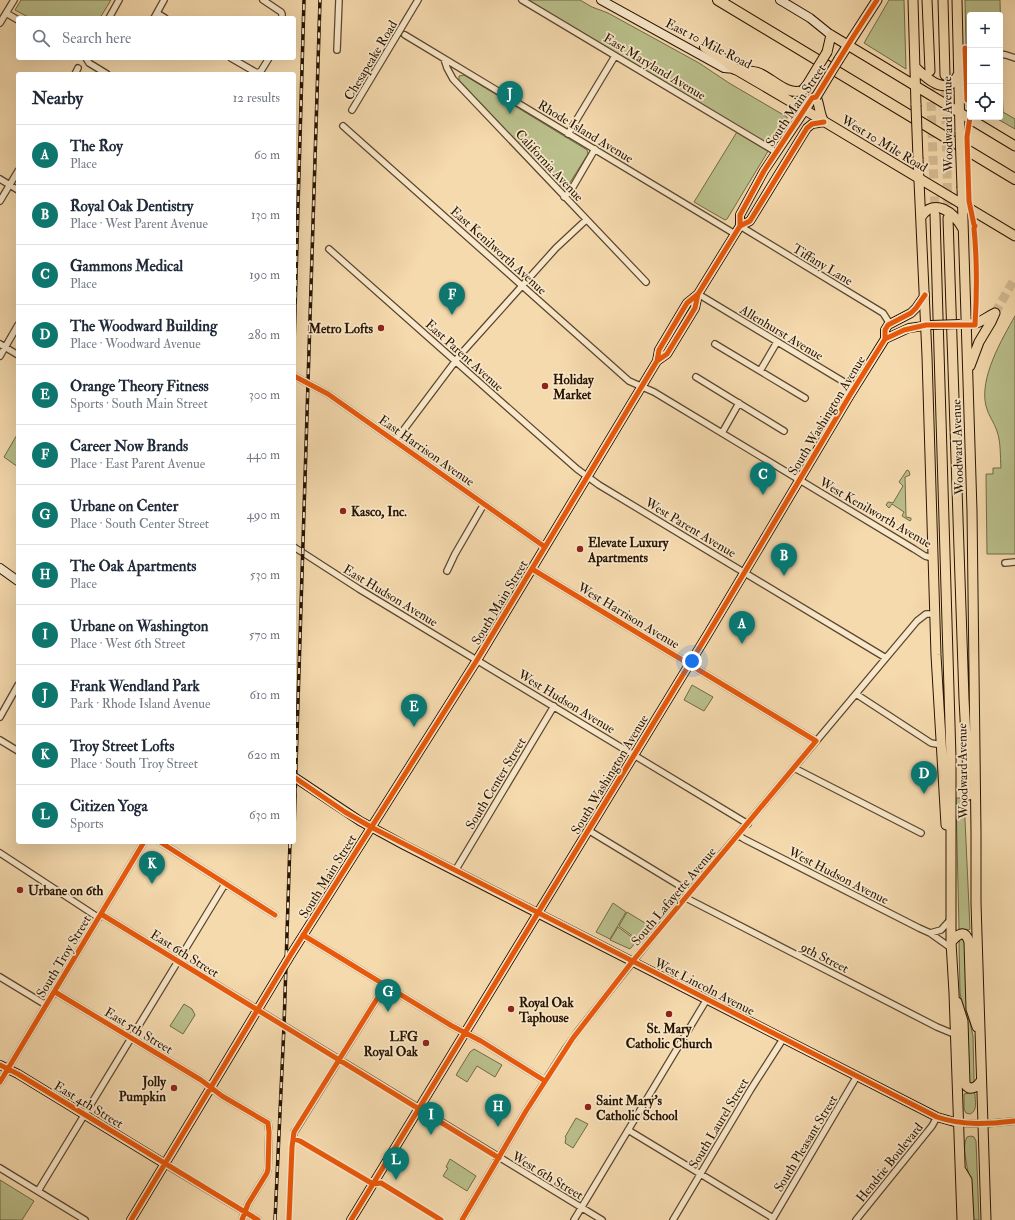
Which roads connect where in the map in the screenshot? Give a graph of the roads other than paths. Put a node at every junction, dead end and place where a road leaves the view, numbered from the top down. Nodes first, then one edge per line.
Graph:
1 (14, 0) edge
2 (119, 0) edge
3 (164, 0) edge
4 (263, 0) edge
5 (339, 0) edge
6 (418, 0) edge
7 (522, 0) edge
8 (601, 0) edge
9 (718, 0) edge
10 (780, 0) edge
11 (877, 0) edge
12 (913, 0) edge
13 (927, 0) edge
14 (943, 0) edge
15 (957, 0) edge
16 (6, 13) junction
17 (110, 16) edge
18 (155, 16) edge
19 (282, 16) edge
20 (16, 19) edge
21 (0, 23) edge
22 (405, 35) dead end
23 (831, 35) junction
24 (848, 45) junction
25 (705, 47) dead end
26 (337, 50) dead end
27 (1003, 54) edge
28 (967, 55) edge
29 (615, 56) junction
30 (959, 56) junction
31 (1015, 58) edge
32 (444, 59) junction
33 (87, 60) edge
34 (234, 60) edge
35 (268, 60) edge
36 (915, 67) junction
37 (735, 69) junction
38 (930, 71) tunnel mouth
39 (104, 72) edge
40 (255, 72) edge
41 (259, 72) edge
42 (959, 73) junction
43 (945, 75) tunnel mouth
44 (916, 86) junction
45 (816, 97) junction
46 (352, 110) dead end
47 (804, 110) junction
48 (960, 113) junction
49 (824, 122) junction
50 (343, 126) dead end
51 (568, 134) junction
52 (1015, 146) edge
53 (595, 149) junction
54 (776, 152) junction
55 (16, 174) edge
56 (0, 179) edge
57 (919, 179) junction
58 (1015, 179) edge
59 (9, 185) junction
60 (16, 189) edge
61 (564, 197) junction
62 (763, 200) junction
63 (0, 201) edge
64 (962, 205) junction
65 (935, 215) tunnel mouth
66 (921, 218) junction
67 (948, 218) tunnel mouth
68 (586, 220) junction
69 (740, 226) junction
70 (963, 229) junction
71 (734, 234) junction
72 (1015, 236) edge
73 (329, 249) dead end
74 (646, 282) dead end
75 (523, 286) junction
76 (698, 294) junction
77 (925, 295) junction
78 (890, 324) junction
79 (963, 324) junction
80 (929, 325) junction
81 (16, 328) edge
82 (884, 339) junction
83 (777, 342) junction
84 (715, 344) dead end
85 (3, 345) edge
86 (16, 354) edge
87 (0, 356) edge
88 (455, 361) junction
89 (760, 371) junction
90 (968, 371) junction
91 (296, 377) edge
92 (696, 377) dead end
93 (642, 387) junction
94 (854, 388) junction
95 (804, 398) dead end
96 (740, 403) junction
97 (784, 431) dead end
98 (722, 433) junction
99 (394, 440) junction
100 (588, 477) junction
101 (799, 480) junction
102 (484, 504) junction
103 (546, 547) junction
104 (296, 548) edge
105 (934, 558) junction
106 (1015, 562) edge
107 (1005, 563) dead end
108 (0, 568) edge
109 (532, 569) junction
110 (447, 571) dead end
111 (744, 572) junction
112 (16, 580) edge
113 (935, 614) junction
114 (886, 658) junction
115 (477, 660) junction
116 (688, 664) junction
117 (16, 689) edge
118 (856, 694) junction
119 (554, 706) junction
120 (0, 717) edge
121 (0, 740) edge
122 (816, 741) junction
123 (942, 745) junction
124 (16, 750) edge
125 (634, 754) junction
126 (794, 768) junction
127 (296, 778) edge
128 (748, 824) junction
129 (371, 828) junction
130 (588, 830) junction
131 (921, 833) dead end
132 (738, 835) junction
133 (143, 844) edge
134 (163, 844) edge
135 (0, 853) edge
136 (455, 871) junction
137 (225, 884) junction
138 (690, 892) junction
139 (950, 892) junction
140 (976, 894) junction
141 (686, 898) junction
142 (538, 913) junction
143 (275, 915) dead end
144 (100, 916) junction
145 (950, 920) junction
146 (930, 932) junction
147 (303, 935) junction
148 (951, 945) junction
149 (178, 961) junction
150 (632, 962) junction
151 (0, 977) edge
152 (385, 986) junction
153 (55, 992) junction
154 (954, 993) junction
155 (707, 999) junction
156 (46, 1005) junction
157 (258, 1010) junction
158 (465, 1033) junction
159 (954, 1034) junction
160 (980, 1036) junction
161 (132, 1038) junction
162 (783, 1039) junction
163 (339, 1060) junction
164 (0, 1065) edge
165 (8, 1069) junction
166 (857, 1076) junction
167 (545, 1081) junction
168 (981, 1081) junction
169 (0, 1082) edge
170 (211, 1088) junction
171 (420, 1109) junction
172 (85, 1115) junction
173 (937, 1117) junction
174 (1015, 1121) edge
175 (958, 1123) junction
176 (983, 1124) junction
177 (628, 1130) junction
178 (294, 1139) dead end
179 (499, 1158) junction
180 (165, 1164) junction
181 (0, 1168) edge
182 (960, 1169) junction
183 (701, 1174) junction
184 (38, 1192) junction
185 (582, 1208) junction
186 (245, 1212) junction
187 (772, 1219) edge
188 (85, 1220) edge
189 (131, 1220) edge
190 (242, 1220) edge
191 (258, 1220) edge
192 (351, 1220) edge
193 (462, 1220) edge
194 (574, 1220) edge
195 (602, 1220) edge
196 (673, 1220) edge
197 (856, 1220) edge
198 (962, 1220) edge
199 (969, 1220) edge
200 (986, 1220) edge

1 - 16 street
2 - 17 street
3 - 18 street
4 - 19 street
5 - 26 street
6 - 46 street, Chesapeake Road
7 - 29 street, East Maryland Avenue
8 - 37 main road, East 10 Mile Road
9 - 58 highway
10 - 23 main road
11 - 24 main road, South Main Street
12 - 36 main road, Woodward Avenue
13 - 38 main road, Woodward Avenue
14 - 43 main road, Woodward Avenue
15 - 30 main road, Woodward Avenue
16 - 20 street
16 - 21 street
22 - 32 street, Rhode Island Avenue
23 - 24 main road
23 - 37 main road, bridge
24 - 44 main road
24 - 45 main road, South Main Street, bridge
25 - 37 highway
27 - 31 street
28 - 30 street
29 - 51 street
29 - 54 street, East Maryland Avenue
30 - 42 main road, Woodward Avenue
32 - 51 street, Rhode Island Avenue
32 - 61 street, California Avenue
33 - 39 street
34 - 40 street
35 - 41 street
36 - 42 main road
36 - 44 main road, Woodward Avenue
37 - 47 main road, East 10 Mile Road
42 - 48 main road, Woodward Avenue
44 - 48 main road
44 - 57 main road, Woodward Avenue, bridge
45 - 47 main road, South Main Street
45 - 49 main road
47 - 49 main road, West 10 Mile Road
47 - 54 main road, South Main Street
48 - 52 main road
48 - 64 main road, Woodward Avenue, bridge
49 - 57 main road, West 10 Mile Road
49 - 62 main road, South Main Street
50 - 75 street, East Kenilworth Avenue
51 - 53 street, Rhode Island Avenue
53 - 61 street
53 - 71 street, Rhode Island Avenue
54 - 62 main road
54 - 69 main road, South Main Street
55 - 59 street
56 - 59 street
57 - 64 main road, West 10 Mile Road
57 - 66 main road, Woodward Avenue
59 - 60 street
59 - 63 street
61 - 68 street, California Avenue
62 - 69 main road, South Main Street
64 - 70 main road, Woodward Avenue
64 - 72 main road, West 10 Mile Road
65 - 139 main road, Woodward Avenue
66 - 70 main road
66 - 77 main road, Woodward Avenue
67 - 140 main road, Woodward Avenue
68 - 74 street, California Avenue
68 - 75 street
69 - 71 main road, South Main Street
69 - 78 street, Tiffany Lane
70 - 79 main road, Woodward Avenue
71 - 76 main road, South Main Street
73 - 88 street, East Parent Avenue
75 - 88 street
75 - 93 street, East Kenilworth Avenue
76 - 83 street, Allenhurst Avenue
76 - 93 main road, South Main Street
77 - 78 main road
77 - 80 main road, Woodward Avenue
78 - 82 main road, South Washington Avenue
79 - 80 main road, bridge
79 - 90 main road, Woodward Avenue
79 - 90 main road
80 - 82 main road
80 - 105 main road, Woodward Avenue
81 - 85 street
82 - 94 main road, South Washington Avenue
83 - 89 street
83 - 94 street, Allenhurst Avenue
84 - 89 street
85 - 86 street
85 - 87 street
88 - 99 street
88 - 100 street, East Parent Avenue
89 - 95 street
90 - 140 main road, Woodward Avenue
91 - 99 street, East Harrison Avenue
92 - 96 street
93 - 98 street, West Kenilworth Avenue
93 - 100 main road, South Main Street
94 - 101 main road, South Washington Avenue
96 - 97 street
96 - 98 street
98 - 101 street, West Kenilworth Avenue
99 - 102 street, East Harrison Avenue
100 - 103 main road, South Main Street
100 - 111 street, West Parent Avenue
101 - 105 street, West Kenilworth Avenue
101 - 111 main road, South Washington Avenue
102 - 103 street, East Harrison Avenue
102 - 110 street
103 - 109 main road, South Main Street
104 - 115 street, East Hudson Avenue
105 - 113 main road, Woodward Avenue
106 - 107 street
108 - 112 main road
109 - 115 main road, South Main Street
109 - 116 street, West Harrison Avenue
111 - 114 street, West Parent Avenue
111 - 116 main road, South Washington Avenue
113 - 114 street, South Lafayette Avenue
113 - 123 main road, Woodward Avenue
114 - 118 street, South Lafayette Avenue
115 - 119 street, West Hudson Avenue
115 - 129 main road, South Main Street
116 - 122 street, West Harrison Avenue
116 - 125 main road, South Washington Avenue
117 - 120 street
118 - 122 street, South Lafayette Avenue
118 - 123 street
119 - 125 street, West Hudson Avenue
119 - 136 street, South Center Street
121 - 124 street
122 - 126 street, South Lafayette Avenue
123 - 139 main road, Woodward Avenue
125 - 128 street, West Hudson Avenue
125 - 130 main road, South Washington Avenue
126 - 128 street, South Lafayette Avenue
126 - 131 street
127 - 129 main road, West Lincoln Avenue
128 - 132 street, South Lafayette Avenue
129 - 136 main road, West Lincoln Avenue
129 - 147 main road, South Main Street
130 - 138 street
130 - 142 main road, South Washington Avenue
132 - 138 street, South Lafayette Avenue
132 - 146 street, West Hudson Avenue
133 - 144 street, South Troy Street
134 - 137 street
135 - 144 street, East 6th Street
136 - 142 main road, West Lincoln Avenue
137 - 143 street
137 - 149 street
138 - 141 street, South Lafayette Avenue
139 - 145 main road, Woodward Avenue
140 - 160 main road, Woodward Avenue
141 - 150 street, South Lafayette Avenue
141 - 159 street, 9th Street
142 - 150 main road, West Lincoln Avenue
142 - 158 main road, South Washington Avenue
144 - 149 street, East 6th Street
144 - 153 street, South Troy Street
145 - 146 street
145 - 148 main road, Woodward Avenue
146 - 148 street, West Hudson Avenue
147 - 152 street
147 - 157 main road, South Main Street
148 - 154 main road, Woodward Avenue
148 - 160 main road
149 - 157 street, East 6th Street
149 - 161 street
150 - 155 main road, West Lincoln Avenue
150 - 167 street, South Lafayette Avenue
151 - 156 street
152 - 158 street
152 - 163 street
153 - 156 street, South Troy Street
153 - 161 street, East 5th Street
154 - 159 main road
154 - 168 main road
155 - 162 main road, West Lincoln Avenue
155 - 177 street
156 - 165 street, South Troy Street
157 - 163 street, West 6th Street
157 - 170 main road, South Main Street
158 - 167 street
158 - 171 main road, South Washington Avenue
159 - 175 main road
160 - 168 main road, Woodward Avenue
161 - 170 street, East 5th Street
161 - 172 street
162 - 166 main road, West Lincoln Avenue
162 - 183 street, South Laurel Street
163 - 171 street, West 6th Street
163 - 178 street
164 - 165 main road, East 4th Street
165 - 169 street, South Troy Street
165 - 172 main road, East 4th Street
166 - 173 main road, West Lincoln Avenue
166 - 187 street, South Pleasant Street
167 - 179 street, South Lafayette Avenue
168 - 176 main road, Woodward Avenue
170 - 180 main road, South Main Street
170 - 186 street, East 5th Street
171 - 179 street, West 6th Street
171 - 192 main road, South Washington Avenue
172 - 180 main road, East 4th Street
172 - 184 street
173 - 175 main road, West Lincoln Avenue
173 - 197 street, Hendrie Boulevard
174 - 176 street, West Lincoln Avenue
175 - 176 street, West Lincoln Avenue
175 - 182 main road
176 - 200 main road, Woodward Avenue
177 - 183 street
177 - 185 street
179 - 185 street, West 6th Street
179 - 193 street, South Lafayette Avenue
180 - 186 street
180 - 189 main road, South Main Street
181 - 184 street
182 - 198 main road
182 - 199 main road
183 - 187 street
183 - 196 street, South Laurel Street
184 - 188 street
185 - 194 street
185 - 195 street, West 6th Street
186 - 190 street
186 - 191 street

